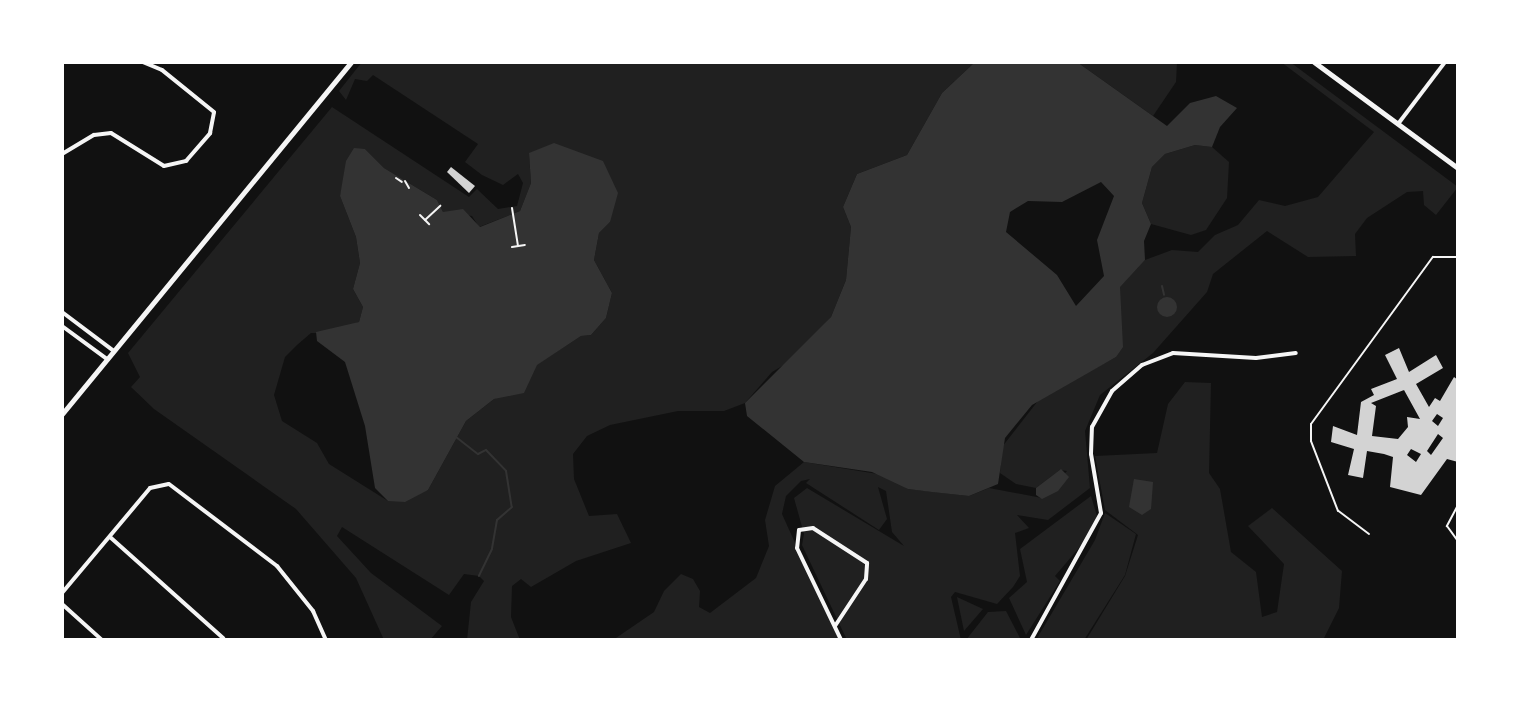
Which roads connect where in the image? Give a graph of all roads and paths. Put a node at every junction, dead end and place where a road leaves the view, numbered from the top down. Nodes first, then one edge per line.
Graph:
1 (143, 62) edge
2 (351, 62) edge
3 (1314, 62) edge
4 (1445, 62) edge
5 (1398, 124) junction
6 (62, 154) edge
7 (1458, 168) edge
8 (396, 178) dead end
9 (409, 188) dead end
10 (440, 206) dead end
11 (512, 208) dead end
12 (420, 215) dead end
13 (425, 220) junction
14 (429, 224) dead end
15 (525, 245) dead end
16 (518, 246) junction
17 (512, 247) dead end
18 (1458, 257) edge
19 (62, 312) edge
20 (62, 326) edge
21 (114, 351) junction
22 (1296, 353) dead end
23 (107, 359) junction
24 (62, 414) edge
25 (1458, 505) edge
26 (1369, 534) dead end
27 (110, 537) junction
28 (1458, 541) edge
29 (62, 593) edge
30 (62, 604) edge
31 (835, 626) junction
32 (223, 638) dead end
33 (102, 640) edge
34 (326, 640) edge
35 (841, 640) edge
36 (1031, 640) edge

1 - 6 street
2 - 21 main road
3 - 5 main road
4 - 5 street
5 - 7 main road
8 - 9 path
10 - 13 path
11 - 16 path
12 - 13 path
13 - 14 path
15 - 16 path
16 - 17 path
18 - 26 lane
19 - 21 street
20 - 23 street
21 - 23 main road
22 - 36 street
23 - 24 main road
25 - 28 lane
27 - 29 street
27 - 32 street
27 - 34 street
30 - 33 street
31 - 31 street
31 - 35 street

